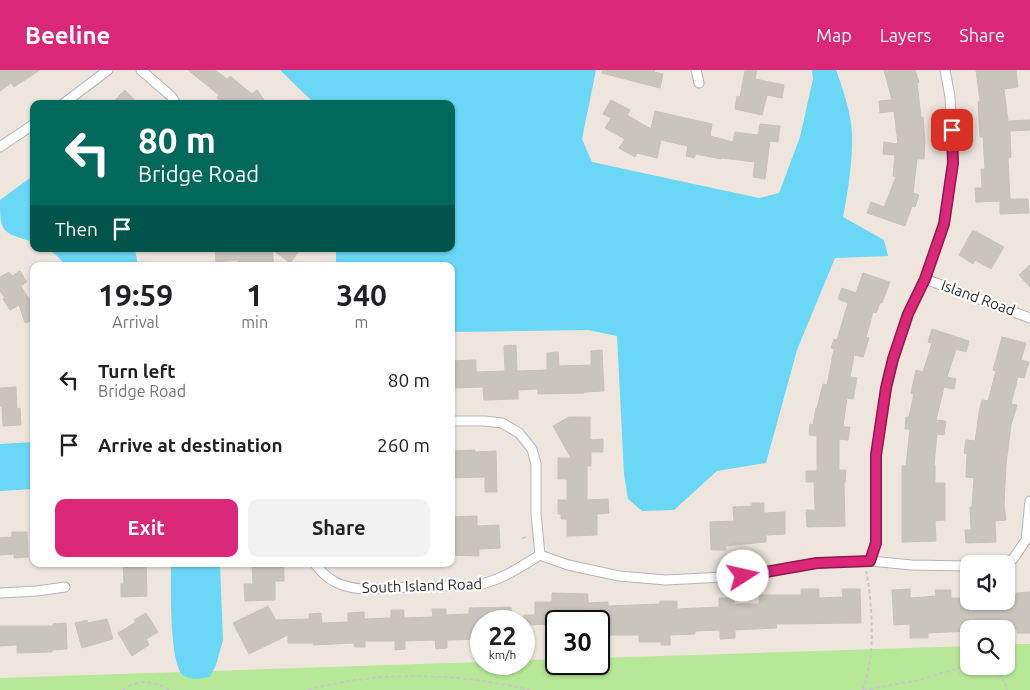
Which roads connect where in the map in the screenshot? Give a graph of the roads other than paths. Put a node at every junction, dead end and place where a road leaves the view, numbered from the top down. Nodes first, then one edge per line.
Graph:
1 (108, 70) edge
2 (141, 70) edge
3 (696, 70) edge
4 (944, 70) edge
5 (699, 83) dead end
6 (68, 100) edge
7 (174, 100) edge
8 (30, 127) edge
9 (0, 134) edge
10 (3, 144) edge
11 (925, 279) junction
12 (1030, 318) edge
13 (455, 421) edge
14 (1030, 502) edge
15 (540, 555) junction
16 (1015, 556) edge
17 (868, 565) junction
18 (960, 566) edge
19 (318, 567) edge
20 (65, 587) dead end
21 (0, 593) edge

1 - 6 street
2 - 7 street
3 - 5 street
4 - 11 street
8 - 10 street
9 - 10 street
11 - 12 street, Island Road
11 - 17 street
13 - 15 street
14 - 16 street
15 - 17 street
15 - 19 street, South Island Road
17 - 18 street
20 - 21 street

